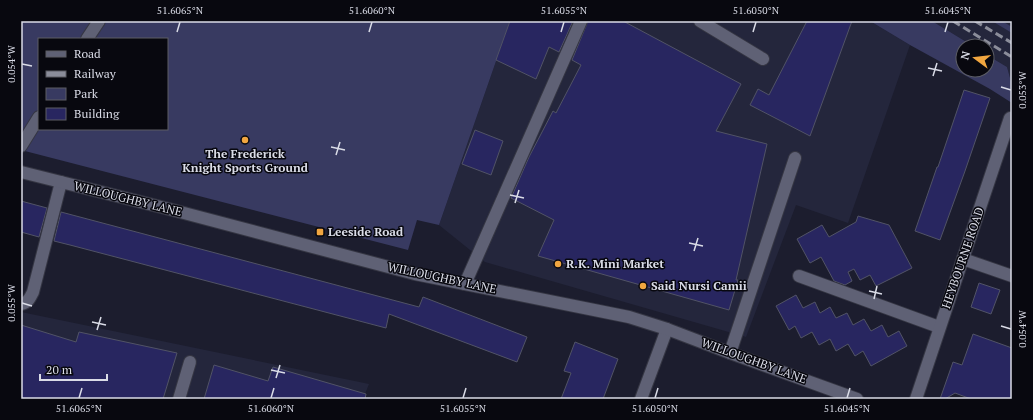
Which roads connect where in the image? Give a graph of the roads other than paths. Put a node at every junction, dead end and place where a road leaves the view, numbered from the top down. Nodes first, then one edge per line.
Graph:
1 (99, 21) edge
2 (581, 21) edge
3 (700, 21) edge
4 (88, 38) edge
5 (764, 59) dead end
6 (38, 118) edge
7 (1010, 118) dead end
8 (21, 146) edge
9 (795, 158) dead end
10 (21, 172) edge
11 (61, 182) junction
12 (963, 259) junction
13 (799, 276) dead end
14 (1012, 276) edge
15 (465, 284) junction
16 (21, 304) edge
17 (939, 327) junction
18 (667, 329) junction
19 (730, 353) junction
20 (190, 362) dead end
21 (179, 399) edge
22 (642, 399) edge
23 (857, 399) edge
24 (916, 399) edge

1 - 4 street
2 - 15 street
3 - 5 street
6 - 8 street
7 - 12 street, HEYBOURNE ROAD
9 - 19 street
10 - 11 street, WILLOUGHBY LANE
11 - 15 street, WILLOUGHBY LANE
11 - 16 street
12 - 14 street
12 - 17 street, HEYBOURNE ROAD
13 - 17 street
15 - 18 street, WILLOUGHBY LANE
17 - 24 street, HEYBOURNE ROAD
18 - 19 street, WILLOUGHBY LANE
18 - 22 street
19 - 23 street, WILLOUGHBY LANE
20 - 21 street

